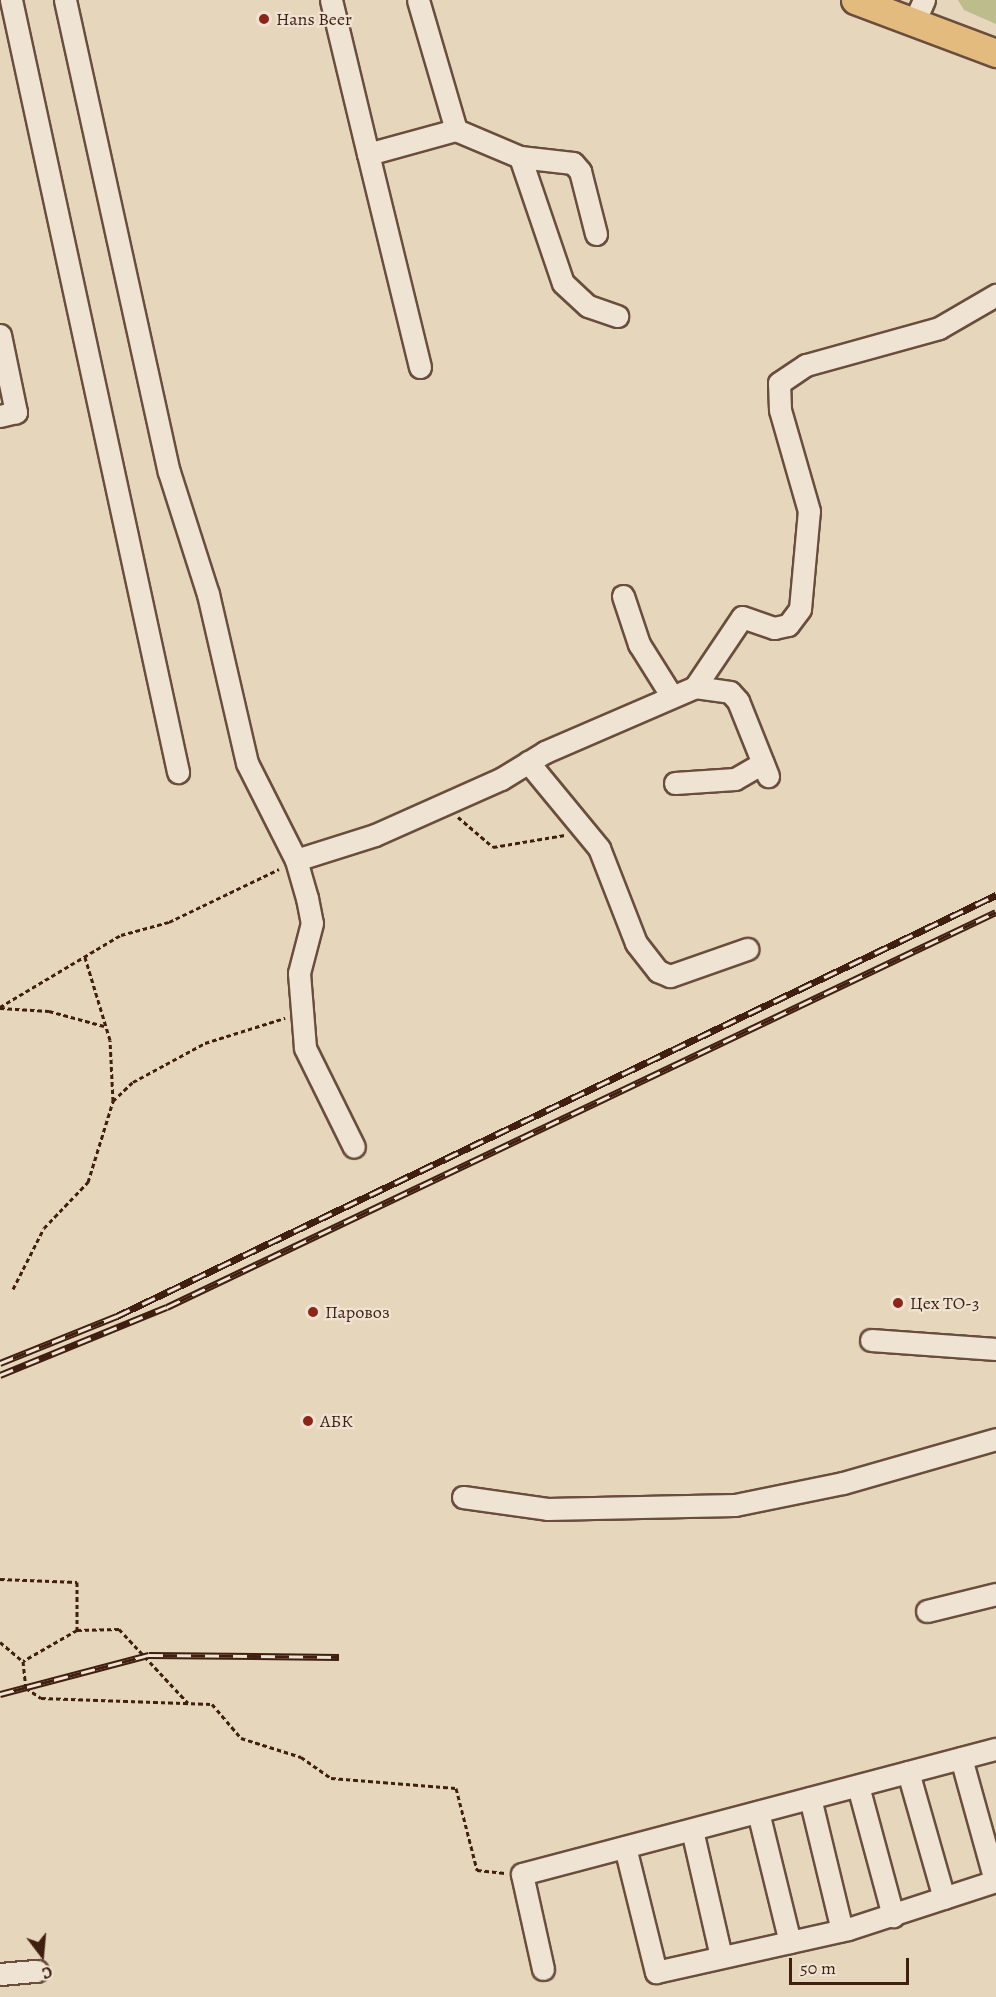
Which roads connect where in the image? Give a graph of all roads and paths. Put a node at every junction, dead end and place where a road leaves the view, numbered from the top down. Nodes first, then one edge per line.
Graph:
1 (10, 0) edge
2 (65, 0) edge
3 (331, 0) edge
4 (418, 0) edge
5 (855, 0) edge
6 (920, 10) edge
7 (996, 53) edge
8 (456, 130) junction
9 (368, 154) junction
10 (520, 157) junction
11 (596, 234) dead end
12 (996, 294) edge
13 (617, 316) dead end
14 (0, 335) edge
15 (420, 367) dead end
16 (0, 416) edge
17 (623, 596) dead end
18 (695, 687) junction
19 (672, 695) junction
20 (528, 762) junction
21 (178, 772) dead end
22 (675, 783) dead end
23 (442, 806) junction
24 (584, 829) junction
25 (296, 860) junction
26 (747, 949) dead end
27 (85, 957) junction
28 (0, 1007) edge
29 (301, 1014) junction
30 (104, 1026) junction
31 (113, 1101) junction
32 (354, 1147) dead end
33 (13, 1290) dead end
34 (871, 1340) dead end
35 (996, 1349) edge
36 (996, 1439) edge
37 (463, 1497) dead end
38 (0, 1580) edge
39 (996, 1594) edge
40 (927, 1611) dead end
41 (77, 1630) junction
42 (0, 1642) edge
43 (23, 1661) junction
44 (188, 1703) junction
45 (996, 1749) edge
46 (961, 1758) junction
47 (908, 1772) junction
48 (858, 1785) junction
49 (810, 1798) junction
50 (758, 1812) junction
51 (692, 1830) junction
52 (625, 1847) junction
53 (522, 1874) junction
54 (996, 1881) edge
55 (944, 1898) junction
56 (893, 1916) junction
57 (842, 1930) junction
58 (790, 1942) junction
59 (721, 1958) junction
60 (543, 1969) dead end
61 (37, 1971) dead end
62 (0, 1974) edge

1 - 21 lane
2 - 25 lane
3 - 9 lane
4 - 8 lane
5 - 6 main road
6 - 7 main road
8 - 9 lane
8 - 10 lane
9 - 15 lane
10 - 11 lane
10 - 13 lane
12 - 18 lane
14 - 16 lane
17 - 19 lane
18 - 19 lane
18 - 22 lane
19 - 20 lane
20 - 23 lane
20 - 24 lane
23 - 24 path
23 - 25 lane
24 - 26 lane
25 - 27 path
25 - 29 lane
27 - 28 path
27 - 30 path
28 - 30 path
29 - 31 path
29 - 32 lane
30 - 31 path
31 - 33 path
34 - 35 lane
36 - 37 lane
38 - 41 path
39 - 40 lane
41 - 43 path
41 - 44 path
42 - 43 path
43 - 44 path
44 - 53 path
45 - 46 lane
46 - 47 lane
46 - 54 lane
47 - 48 lane
47 - 55 lane
48 - 49 lane
48 - 56 lane
49 - 50 lane
49 - 57 lane
50 - 51 lane
50 - 58 lane
51 - 52 lane
51 - 59 lane
52 - 53 lane
52 - 59 lane
53 - 60 lane
54 - 55 lane
55 - 56 lane
56 - 57 lane
57 - 58 lane
58 - 59 lane
61 - 62 lane

